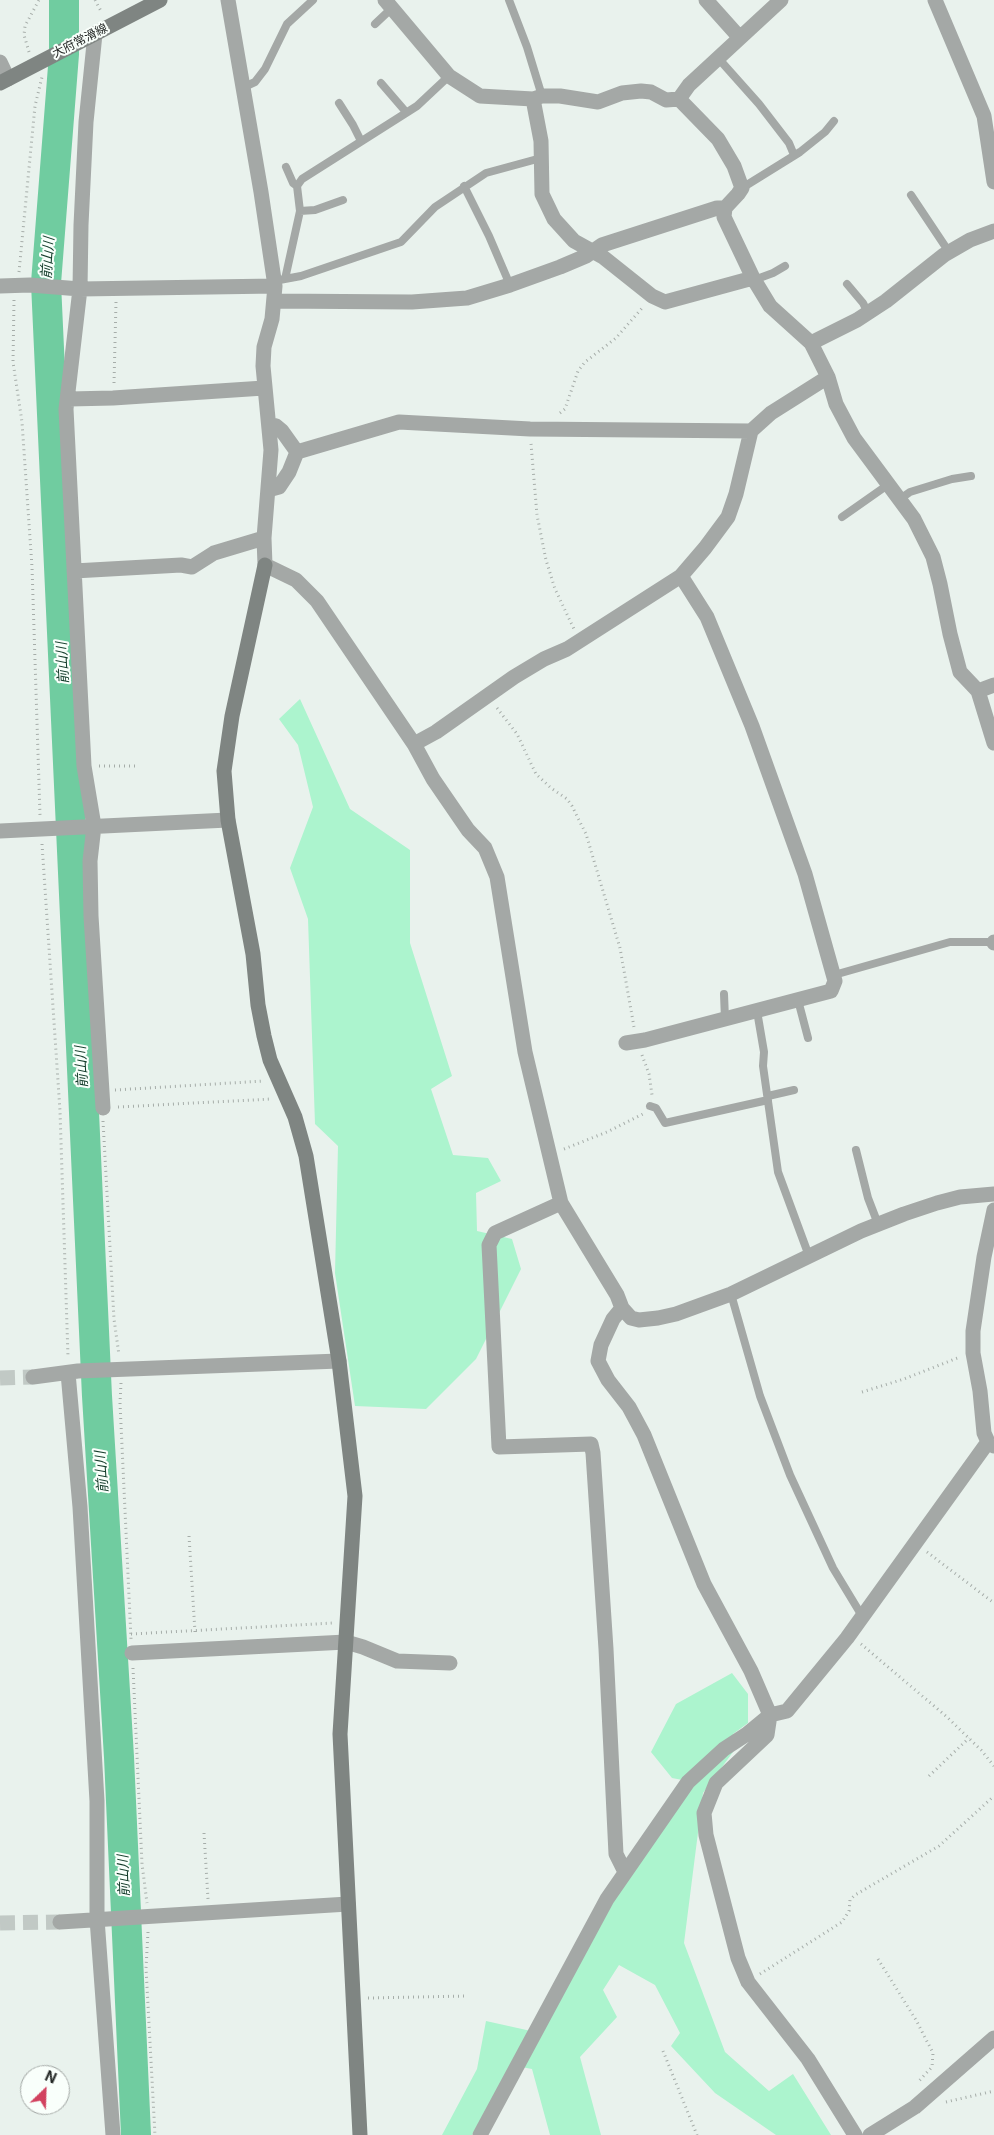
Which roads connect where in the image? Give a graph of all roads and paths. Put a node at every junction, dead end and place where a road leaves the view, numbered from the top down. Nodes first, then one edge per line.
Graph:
1 (39, 0) edge
2 (160, 0) edge
3 (228, 0) edge
4 (313, 0) edge
5 (508, 0) edge
6 (706, 0) edge
7 (781, 0) edge
8 (936, 0) edge
9 (388, 4) edge
10 (375, 24) dead end
11 (95, 34) junction
12 (740, 38) junction
13 (718, 58) junction
14 (0, 62) edge
15 (37, 64) junction
16 (449, 76) junction
17 (4, 81) edge
18 (381, 83) dead end
19 (242, 88) junction
20 (537, 98) junction
21 (679, 98) junction
22 (339, 103) dead end
23 (406, 112) junction
24 (834, 121) dead end
25 (361, 141) junction
26 (794, 155) junction
27 (542, 158) junction
28 (286, 167) dead end
29 (994, 182) edge
30 (298, 186) junction
31 (464, 186) junction
32 (742, 188) junction
33 (911, 195) dead end
34 (344, 200) dead end
35 (725, 208) junction
36 (300, 211) junction
37 (994, 231) edge
38 (593, 250) junction
39 (949, 252) junction
40 (785, 266) dead end
41 (753, 279) junction
42 (847, 284) dead end
43 (23, 285) junction
44 (510, 285) junction
45 (0, 286) edge
46 (277, 287) junction
47 (76, 288) junction
48 (117, 288) junction
49 (652, 296) junction
50 (868, 313) junction
51 (811, 343) junction
52 (828, 377) junction
53 (264, 388) junction
54 (114, 398) junction
55 (69, 399) junction
56 (552, 417) dead end
57 (269, 424) junction
58 (530, 429) junction
59 (751, 431) junction
60 (297, 452) junction
61 (971, 476) dead end
62 (889, 484) junction
63 (268, 490) junction
64 (900, 499) junction
65 (842, 518) dead end
66 (264, 538) junction
67 (265, 565) junction
68 (74, 571) junction
69 (681, 576) junction
70 (581, 640) junction
71 (994, 685) edge
72 (978, 691) junction
73 (486, 698) junction
74 (994, 743) edge
75 (414, 744) junction
76 (84, 766) junction
77 (136, 766) dead end
78 (228, 820) junction
79 (88, 826) junction
80 (43, 828) junction
81 (0, 831) edge
82 (994, 942) edge
83 (834, 975) junction
84 (724, 994) dead end
85 (798, 1000) junction
86 (757, 1011) junction
87 (725, 1019) junction
88 (808, 1038) dead end
89 (631, 1042) junction
90 (278, 1079) junction
91 (794, 1090) dead end
92 (102, 1091) junction
93 (287, 1098) junction
94 (768, 1098) junction
95 (650, 1106) junction
96 (103, 1108) junction
97 (856, 1150) dead end
98 (549, 1153) junction
99 (994, 1194) edge
100 (561, 1203) junction
101 (994, 1210) edge
102 (878, 1224) junction
103 (808, 1256) junction
104 (989, 1257) edge
105 (731, 1294) junction
106 (622, 1308) junction
107 (973, 1353) junction
108 (339, 1361) junction
109 (117, 1370) junction
110 (73, 1372) junction
111 (33, 1377) tunnel mouth
112 (862, 1392) dead end
113 (991, 1444) edge
114 (189, 1536) dead end
115 (915, 1543) junction
116 (994, 1604) edge
117 (864, 1614) junction
118 (348, 1624) junction
119 (194, 1632) junction
120 (131, 1634) junction
121 (847, 1638) junction
122 (346, 1642) junction
123 (132, 1653) junction
124 (450, 1664) dead end
125 (770, 1715) junction
126 (969, 1738) junction
127 (994, 1766) edge
128 (929, 1776) dead end
129 (994, 1796) edge
130 (204, 1833) dead end
131 (625, 1872) junction
132 (348, 1904) junction
133 (209, 1913) junction
134 (145, 1917) junction
135 (103, 1919) junction
136 (60, 1922) tunnel mouth
137 (878, 1959) dead end
138 (748, 1982) junction
139 (467, 1996) dead end
140 (353, 1997) junction
141 (994, 2038) edge
142 (663, 2051) dead end
143 (994, 2091) edge
144 (918, 2104) junction
145 (113, 2135) edge
146 (155, 2135) edge
147 (360, 2135) edge
148 (480, 2135) edge
149 (697, 2135) edge
150 (855, 2135) edge
151 (870, 2135) edge

1 - 15 path
2 - 11 street, 大府常滑線
3 - 19 street
4 - 19 lane
5 - 20 lane
6 - 12 street
7 - 12 street
8 - 29 street
9 - 10 lane
9 - 16 street
11 - 15 street, 大府常滑線
11 - 47 street
12 - 13 street
13 - 21 street
13 - 26 lane
14 - 17 street
15 - 17 street, 大府常滑線
15 - 43 path
16 - 20 street
16 - 23 lane
18 - 23 lane
19 - 46 street
20 - 21 street
20 - 27 street
21 - 32 street
22 - 25 lane
23 - 25 lane
24 - 26 lane
25 - 30 lane
26 - 32 lane
27 - 31 lane
27 - 38 street
28 - 30 lane
30 - 36 lane
31 - 44 lane
31 - 46 lane
32 - 35 street
33 - 39 lane
34 - 36 lane
35 - 38 street
35 - 41 street
36 - 46 lane
37 - 39 street
38 - 44 street
38 - 49 street
39 - 50 street
40 - 41 lane
41 - 49 street
41 - 51 street
42 - 50 lane
43 - 45 street
43 - 47 street
43 - 80 path
44 - 46 street
46 - 48 street
46 - 53 street
47 - 48 street
47 - 55 street
48 - 54 path
49 - 56 path
50 - 51 street
51 - 52 street
52 - 59 street
52 - 62 street
53 - 54 street
53 - 57 street
54 - 55 street
55 - 68 street
57 - 60 street
57 - 63 street
58 - 59 street
58 - 60 street
58 - 70 path
59 - 69 street
60 - 63 street
61 - 64 lane
62 - 64 street
62 - 65 lane
63 - 66 street
64 - 72 street
66 - 67 street
66 - 68 street
67 - 75 street
67 - 78 street
68 - 76 street
69 - 70 street
69 - 83 street
70 - 73 street
71 - 72 street
72 - 74 street
73 - 75 street
73 - 89 path
75 - 98 street
76 - 77 path
76 - 79 street
78 - 79 street
78 - 90 street
79 - 80 street
79 - 92 street
80 - 81 street
80 - 110 path
82 - 83 lane
83 - 85 street
84 - 87 lane
85 - 86 street
85 - 88 lane
86 - 87 street
86 - 94 lane
87 - 89 street
89 - 95 path
90 - 92 path
90 - 93 street
91 - 94 lane
92 - 96 street
93 - 96 path
93 - 108 street
94 - 95 lane
94 - 103 lane
95 - 98 path
96 - 109 path
97 - 102 lane
98 - 100 street
99 - 102 street
100 - 106 street
100 - 131 street
101 - 104 street
102 - 103 street
103 - 105 street
104 - 107 street
105 - 106 street
105 - 117 lane
106 - 125 street
107 - 112 path
107 - 113 street
108 - 109 street
108 - 118 street
109 - 110 street
109 - 120 path
110 - 111 street
110 - 135 street
113 - 115 street
114 - 119 path
115 - 116 path
115 - 117 street
117 - 121 street
118 - 119 path
118 - 122 street
119 - 120 path
120 - 123 path
121 - 125 street
121 - 126 path
122 - 123 street
122 - 124 street
122 - 132 street
123 - 134 path
125 - 131 street
125 - 138 street
126 - 127 path
126 - 128 path
129 - 138 path
130 - 133 path
131 - 148 street
132 - 133 street
132 - 140 street
133 - 134 street
134 - 135 street
134 - 146 path
135 - 136 street
135 - 145 street
137 - 144 path
138 - 150 street
139 - 140 path
140 - 147 street
141 - 144 street
142 - 149 path
143 - 144 path
144 - 151 street

